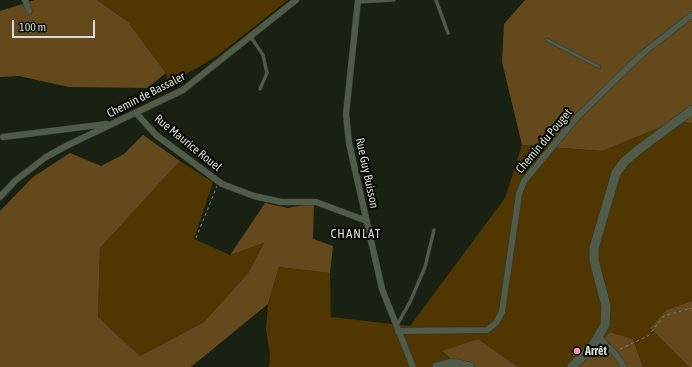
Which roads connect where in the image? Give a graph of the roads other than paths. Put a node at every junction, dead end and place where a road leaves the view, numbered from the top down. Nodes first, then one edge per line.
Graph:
1 (25, 0) edge
2 (296, 0) edge
3 (394, 0) edge
4 (436, 0) edge
5 (358, 1) edge
6 (30, 11) dead end
7 (692, 15) edge
8 (448, 33) dead end
9 (251, 36) junction
10 (547, 40) dead end
11 (599, 67) dead end
12 (260, 89) dead end
13 (692, 110) edge
14 (136, 113) junction
15 (115, 123) junction
16 (2, 137) edge
17 (0, 197) edge
18 (367, 221) junction
19 (434, 230) dead end
20 (397, 329) junction
21 (599, 337) junction
22 (413, 367) edge
23 (437, 367) edge
24 (470, 367) edge
25 (572, 367) edge
26 (624, 367) edge

1 - 6 street
2 - 9 street, Chemin de Bassaler
3 - 5 lane
4 - 8 lane
5 - 18 street, Rue Guy Buisson
7 - 20 street, Chemin du Pouget
9 - 12 lane
9 - 14 street, Chemin de Bassaler
10 - 11 lane
13 - 21 main road
14 - 15 street, Chemin de Bassaler
14 - 18 street, Rue Maurice Rouel
15 - 16 street
15 - 17 street, Chemin de Bassaler
18 - 20 street, Rue Guy Buisson
19 - 20 lane
20 - 22 street, Rue Guy Buisson
21 - 25 main road
21 - 26 street
23 - 24 main road

